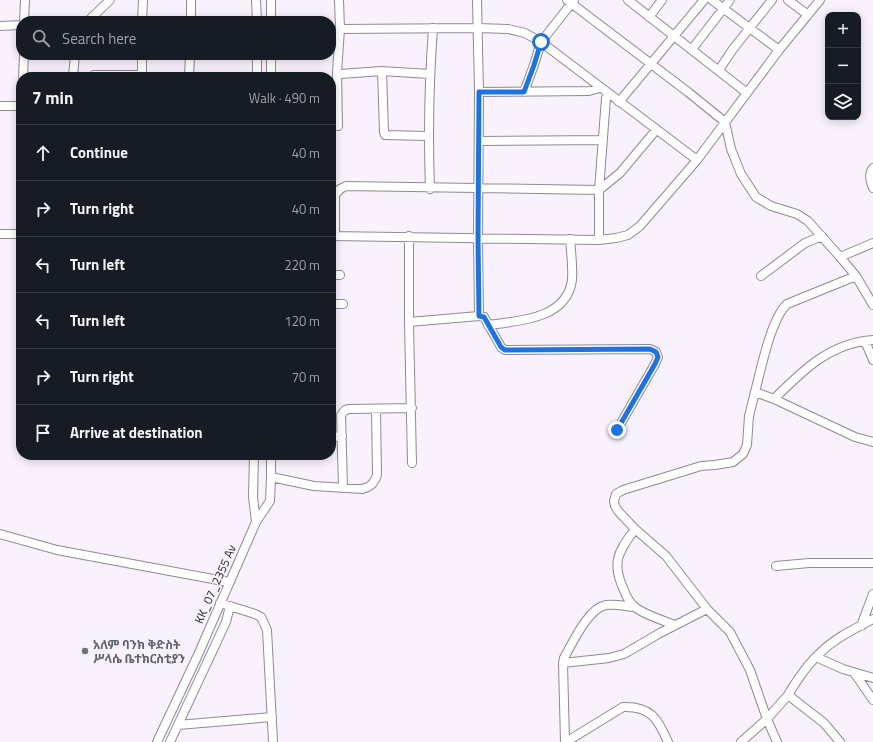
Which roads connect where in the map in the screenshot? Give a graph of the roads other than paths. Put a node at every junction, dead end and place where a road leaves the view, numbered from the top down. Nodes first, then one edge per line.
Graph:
1 (25, 0) edge
2 (110, 0) edge
3 (143, 0) edge
4 (191, 0) edge
5 (256, 0) edge
6 (271, 0) edge
7 (339, 0) edge
8 (477, 0) edge
9 (628, 0) edge
10 (662, 0) edge
11 (704, 0) edge
12 (712, 0) edge
13 (730, 0) edge
14 (772, 0) edge
15 (788, 0) edge
16 (820, 0) edge
17 (570, 1) edge
18 (723, 8) junction
19 (808, 15) junction
20 (24, 16) edge
21 (93, 16) edge
22 (142, 16) edge
23 (191, 16) edge
24 (257, 16) edge
25 (271, 16) edge
26 (649, 17) junction
27 (16, 25) edge
28 (0, 26) edge
29 (433, 28) junction
30 (477, 28) junction
31 (750, 28) junction
32 (340, 29) junction
33 (674, 36) junction
34 (541, 42) junction
35 (692, 50) junction
36 (778, 50) junction
37 (24, 60) edge
38 (75, 60) edge
39 (142, 60) edge
40 (190, 60) edge
41 (257, 60) edge
42 (271, 60) edge
43 (651, 64) junction
44 (718, 70) junction
45 (382, 71) junction
46 (23, 72) edge
47 (74, 72) edge
48 (142, 72) edge
49 (189, 72) edge
50 (257, 72) edge
51 (271, 72) edge
52 (337, 72) junction
53 (429, 74) junction
54 (600, 88) junction
55 (479, 92) junction
56 (524, 92) junction
57 (747, 93) junction
58 (608, 94) junction
59 (619, 102) junction
60 (0, 106) edge
61 (16, 106) edge
62 (725, 122) junction
63 (338, 126) dead end
64 (656, 130) junction
65 (428, 136) junction
66 (479, 140) junction
67 (603, 140) junction
68 (697, 160) junction
69 (873, 168) edge
70 (430, 188) junction
71 (873, 188) edge
72 (479, 189) junction
73 (599, 190) junction
74 (336, 195) edge
75 (0, 234) edge
76 (16, 234) edge
77 (336, 236) edge
78 (409, 236) junction
79 (822, 236) junction
80 (478, 238) junction
81 (570, 239) junction
82 (598, 240) junction
83 (873, 243) edge
84 (840, 257) junction
85 (336, 275) edge
86 (340, 275) dead end
87 (761, 276) dead end
88 (856, 276) junction
89 (336, 304) edge
90 (342, 304) dead end
91 (873, 305) edge
92 (479, 316) junction
93 (409, 322) junction
94 (488, 325) junction
95 (869, 341) edge
96 (873, 360) edge
97 (755, 392) junction
98 (774, 399) junction
99 (412, 408) junction
100 (376, 409) junction
101 (617, 430) dead end
102 (342, 436) junction
103 (336, 437) edge
104 (873, 442) edge
105 (254, 460) edge
106 (271, 460) edge
107 (412, 463) dead end
108 (271, 477) junction
109 (344, 488) junction
110 (256, 522) junction
111 (635, 528) junction
112 (0, 534) edge
113 (873, 563) edge
114 (776, 566) dead end
115 (229, 582) junction
116 (873, 594) edge
117 (220, 603) junction
118 (230, 606) junction
119 (634, 607) junction
120 (707, 609) junction
121 (873, 619) edge
122 (675, 625) junction
123 (861, 626) junction
124 (816, 657) junction
125 (562, 663) junction
126 (855, 674) junction
127 (873, 678) edge
128 (788, 695) junction
129 (873, 700) edge
130 (272, 717) junction
131 (767, 719) junction
132 (178, 725) junction
133 (157, 742) edge
134 (170, 742) edge
135 (273, 742) edge
136 (565, 742) edge
137 (668, 742) edge
138 (741, 742) edge
139 (777, 742) edge
140 (840, 742) edge

1 - 20 street
2 - 21 street
3 - 22 street
4 - 23 street
5 - 24 street
6 - 25 street
7 - 32 street
8 - 30 street
9 - 26 street
10 - 26 street
11 - 33 street
12 - 18 street
13 - 18 street
14 - 31 street
15 - 19 street
16 - 19 street
17 - 34 street
17 - 43 street
18 - 31 street
18 - 35 street
19 - 36 street
26 - 33 street
27 - 28 street
29 - 30 street
29 - 32 street
29 - 53 street
30 - 34 street
30 - 55 street
31 - 36 street
31 - 44 street
32 - 52 street
33 - 35 street
33 - 43 street
34 - 54 street
34 - 56 street
35 - 44 street
36 - 57 street
37 - 46 street
38 - 47 street
39 - 48 street
40 - 49 street
41 - 50 street
42 - 51 street
43 - 59 street
43 - 62 street
44 - 57 street
45 - 52 street
45 - 53 street
45 - 65 street
52 - 63 street
53 - 65 street
54 - 56 street
54 - 58 street
55 - 56 street
55 - 66 street
57 - 62 street
58 - 59 street
58 - 67 street
59 - 64 street
60 - 61 street
62 - 68 street
62 - 79 street
64 - 68 street
64 - 73 street
65 - 70 street
66 - 67 street
66 - 72 street
67 - 73 street
68 - 82 street
69 - 71 street
70 - 72 street
70 - 74 street
72 - 73 street
72 - 80 street
73 - 82 street
75 - 76 street
77 - 78 street
78 - 80 street
78 - 93 street
79 - 84 street
79 - 87 street
80 - 81 street
80 - 92 street
81 - 82 street
81 - 94 street
83 - 84 street
84 - 88 street
85 - 86 street
88 - 91 street
88 - 97 street
89 - 90 street
92 - 93 street
92 - 94 street
93 - 99 street
94 - 101 street
95 - 96 street
95 - 98 street
97 - 98 street
97 - 111 street
98 - 104 street
99 - 100 street
99 - 107 street
100 - 102 street
100 - 109 street
102 - 103 street
102 - 109 street
105 - 110 street
106 - 108 street, KK_07_2355 Av
108 - 109 street
108 - 110 street, KK_07_2355 Av
110 - 115 street, KK_07_2355 Av
111 - 119 street
111 - 120 street
112 - 115 street
113 - 114 street
115 - 117 street, KK_07_2355 Av
116 - 123 street
117 - 118 street
117 - 133 street, KK_07_2355 Av
118 - 130 street
118 - 132 street
119 - 122 street
119 - 125 street
120 - 122 street
120 - 131 street
121 - 123 street
122 - 125 street
123 - 124 street
124 - 126 street
124 - 128 street
125 - 136 street
126 - 127 street
126 - 129 street
128 - 131 street
128 - 140 street
130 - 132 street
130 - 135 street
131 - 138 street
131 - 139 street
132 - 134 street
136 - 137 street

